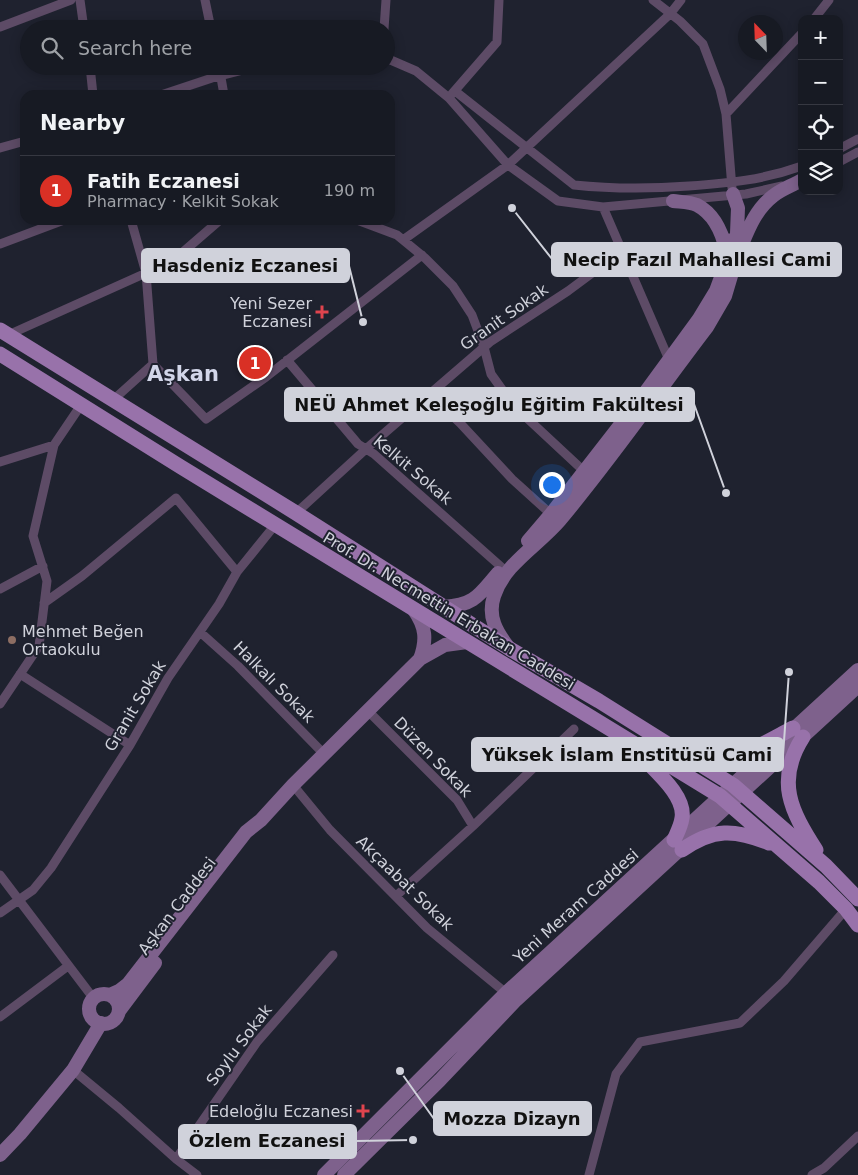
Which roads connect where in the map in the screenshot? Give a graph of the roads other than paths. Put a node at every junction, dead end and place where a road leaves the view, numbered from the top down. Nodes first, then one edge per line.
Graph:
1 (71, 0) edge
2 (80, 0) edge
3 (205, 0) edge
4 (386, 0) edge
5 (498, 0) edge
6 (653, 0) edge
7 (681, 0) edge
8 (829, 0) edge
9 (670, 14) junction
10 (817, 15) edge
11 (83, 20) edge
12 (209, 20) edge
13 (385, 20) edge
14 (0, 27) edge
15 (798, 37) edge
16 (395, 62) edge
17 (91, 75) edge
18 (210, 75) edge
19 (221, 75) edge
20 (92, 90) edge
21 (174, 90) edge
22 (223, 90) edge
23 (452, 94) junction
24 (726, 114) junction
25 (858, 139) edge
26 (20, 142) edge
27 (843, 147) edge
28 (0, 148) edge
29 (526, 148) junction
30 (858, 152) edge
31 (843, 160) edge
32 (508, 165) junction
33 (798, 168) edge
34 (798, 182) edge
35 (798, 183) edge
36 (732, 189) junction
37 (673, 201) junction
38 (603, 207) junction
39 (51, 225) edge
40 (132, 225) edge
41 (214, 225) edge
42 (370, 225) edge
43 (403, 240) junction
44 (0, 244) edge
45 (622, 252) junction
46 (422, 255) junction
47 (731, 257) junction
48 (146, 273) junction
49 (4, 332) edge
50 (484, 347) junction
51 (0, 354) edge
52 (287, 360) junction
53 (153, 364) junction
54 (672, 364) junction
55 (429, 394) junction
56 (113, 400) junction
57 (81, 405) junction
58 (54, 445) junction
59 (366, 449) junction
60 (0, 462) edge
61 (588, 474) junction
62 (296, 513) junction
63 (555, 518) junction
64 (275, 525) junction
65 (43, 566) junction
66 (505, 570) junction
67 (237, 572) junction
68 (0, 589) edge
69 (44, 604) junction
70 (444, 607) junction
71 (414, 610) junction
72 (200, 632) junction
73 (467, 642) junction
74 (510, 649) junction
75 (420, 659) junction
76 (858, 670) edge
77 (20, 674) junction
78 (858, 686) edge
79 (0, 704) edge
80 (368, 712) junction
81 (574, 729) dead end
82 (798, 733) junction
83 (631, 742) junction
84 (666, 744) junction
85 (130, 745) junction
86 (324, 754) junction
87 (293, 785) junction
88 (738, 789) junction
89 (725, 801) junction
90 (261, 820) junction
91 (473, 826) junction
92 (678, 845) junction
93 (781, 848) junction
94 (826, 866) junction
95 (0, 875) edge
96 (396, 896) junction
97 (858, 900) edge
98 (20, 901) junction
99 (846, 910) junction
100 (0, 913) edge
101 (858, 925) edge
102 (333, 955) dead end
103 (68, 966) junction
104 (506, 993) junction
105 (110, 995) junction
106 (94, 998) junction
107 (119, 1011) junction
108 (0, 1017) edge
109 (100, 1023) junction
110 (73, 1070) junction
111 (858, 1136) edge
112 (0, 1155) edge
113 (176, 1159) junction
114 (198, 1175) edge
115 (324, 1175) edge
116 (345, 1175) edge
117 (589, 1175) edge
118 (812, 1175) edge

1 - 14 street
2 - 11 street
3 - 12 street
4 - 13 street
5 - 23 street
6 - 9 street
7 - 9 street
8 - 10 street
9 - 24 street
9 - 29 street
15 - 24 street
16 - 23 street
17 - 20 street
18 - 21 street
19 - 22 street
23 - 29 street
23 - 32 street
24 - 36 street
25 - 27 street
26 - 28 street
29 - 32 street
29 - 36 street
30 - 31 street
32 - 38 street
32 - 43 street
33 - 36 street
34 - 36 street
35 - 47 street
36 - 37 street
36 - 47 street
37 - 38 street
37 - 47 street
38 - 45 street
39 - 44 street
40 - 48 street
41 - 48 street
42 - 43 street
43 - 46 street
45 - 50 street, Granit Sokak
45 - 54 street
46 - 50 street
46 - 52 street
47 - 54 street
48 - 49 street
48 - 53 street
49 - 56 main road, Prof. Dr. Necmettin Erbakan Caddesi
50 - 55 street, Granit Sokak
50 - 61 street
51 - 57 main road, Prof. Dr. Necmettin Erbakan Caddesi
52 - 53 street
52 - 59 street, Kelkit Sokak
53 - 56 street
54 - 61 street
55 - 59 street, Granit Sokak
55 - 63 street
56 - 62 main road, Prof. Dr. Necmettin Erbakan Caddesi
57 - 58 street
57 - 64 main road, Prof. Dr. Necmettin Erbakan Caddesi
58 - 60 street
58 - 65 street
59 - 62 street, Granit Sokak
59 - 66 street, Kelkit Sokak
61 - 63 street
62 - 70 main road, Prof. Dr. Necmettin Erbakan Caddesi
63 - 66 street
64 - 67 street, Granit Sokak
64 - 71 main road, Prof. Dr. Necmettin Erbakan Caddesi
65 - 68 street
65 - 69 street
66 - 70 street
66 - 74 street
67 - 69 street
67 - 72 street, Granit Sokak
69 - 77 street
70 - 74 main road, Prof. Dr. Necmettin Erbakan Caddesi
71 - 73 main road, Prof. Dr. Necmettin Erbakan Caddesi
71 - 75 street
72 - 85 street, Granit Sokak
72 - 86 street, Halkalı Sokak
73 - 75 street, Aşkan Caddesi
73 - 83 main road, Prof. Dr. Necmettin Erbakan Caddesi
74 - 84 main road, Prof. Dr. Necmettin Erbakan Caddesi
75 - 80 street, Aşkan Caddesi
76 - 82 street, Yeni Meram Caddesi
77 - 79 street
77 - 85 street
78 - 82 street, Yeni Meram Caddesi
80 - 86 street, Aşkan Caddesi
80 - 91 street, Düzen Sokak
81 - 91 street
82 - 84 main road
82 - 88 street, Yeni Meram Caddesi
82 - 94 main road
83 - 89 main road, Prof. Dr. Necmettin Erbakan Caddesi
83 - 92 main road
84 - 88 main road, Prof. Dr. Necmettin Erbakan Caddesi
85 - 98 street, Granit Sokak
86 - 87 street, Aşkan Caddesi
87 - 90 street, Aşkan Caddesi
87 - 96 street, Akçaabat Sokak
88 - 89 street, Yeni Meram Caddesi
88 - 94 main road, Prof. Dr. Necmettin Erbakan Caddesi
89 - 92 street, Yeni Meram Caddesi
89 - 93 main road, Prof. Dr. Necmettin Erbakan Caddesi
90 - 105 street, Aşkan Caddesi
90 - 107 street, Aşkan Caddesi
91 - 96 street
92 - 93 main road
92 - 104 street, Yeni Meram Caddesi
92 - 116 street, Yeni Meram Caddesi
93 - 99 main road, Prof. Dr. Necmettin Erbakan Caddesi
94 - 97 main road, Prof. Dr. Necmettin Erbakan Caddesi
95 - 98 street
96 - 104 street, Akçaabat Sokak
98 - 100 street, Granit Sokak
98 - 103 street
99 - 101 main road, Prof. Dr. Necmettin Erbakan Caddesi
99 - 117 street
102 - 113 street, Soylu Sokak
103 - 106 street
103 - 108 street
104 - 115 street, Yeni Meram Caddesi
105 - 106 street
105 - 107 street
106 - 109 street
107 - 109 street
109 - 110 street
110 - 112 street
110 - 113 street
111 - 118 street
113 - 114 street

